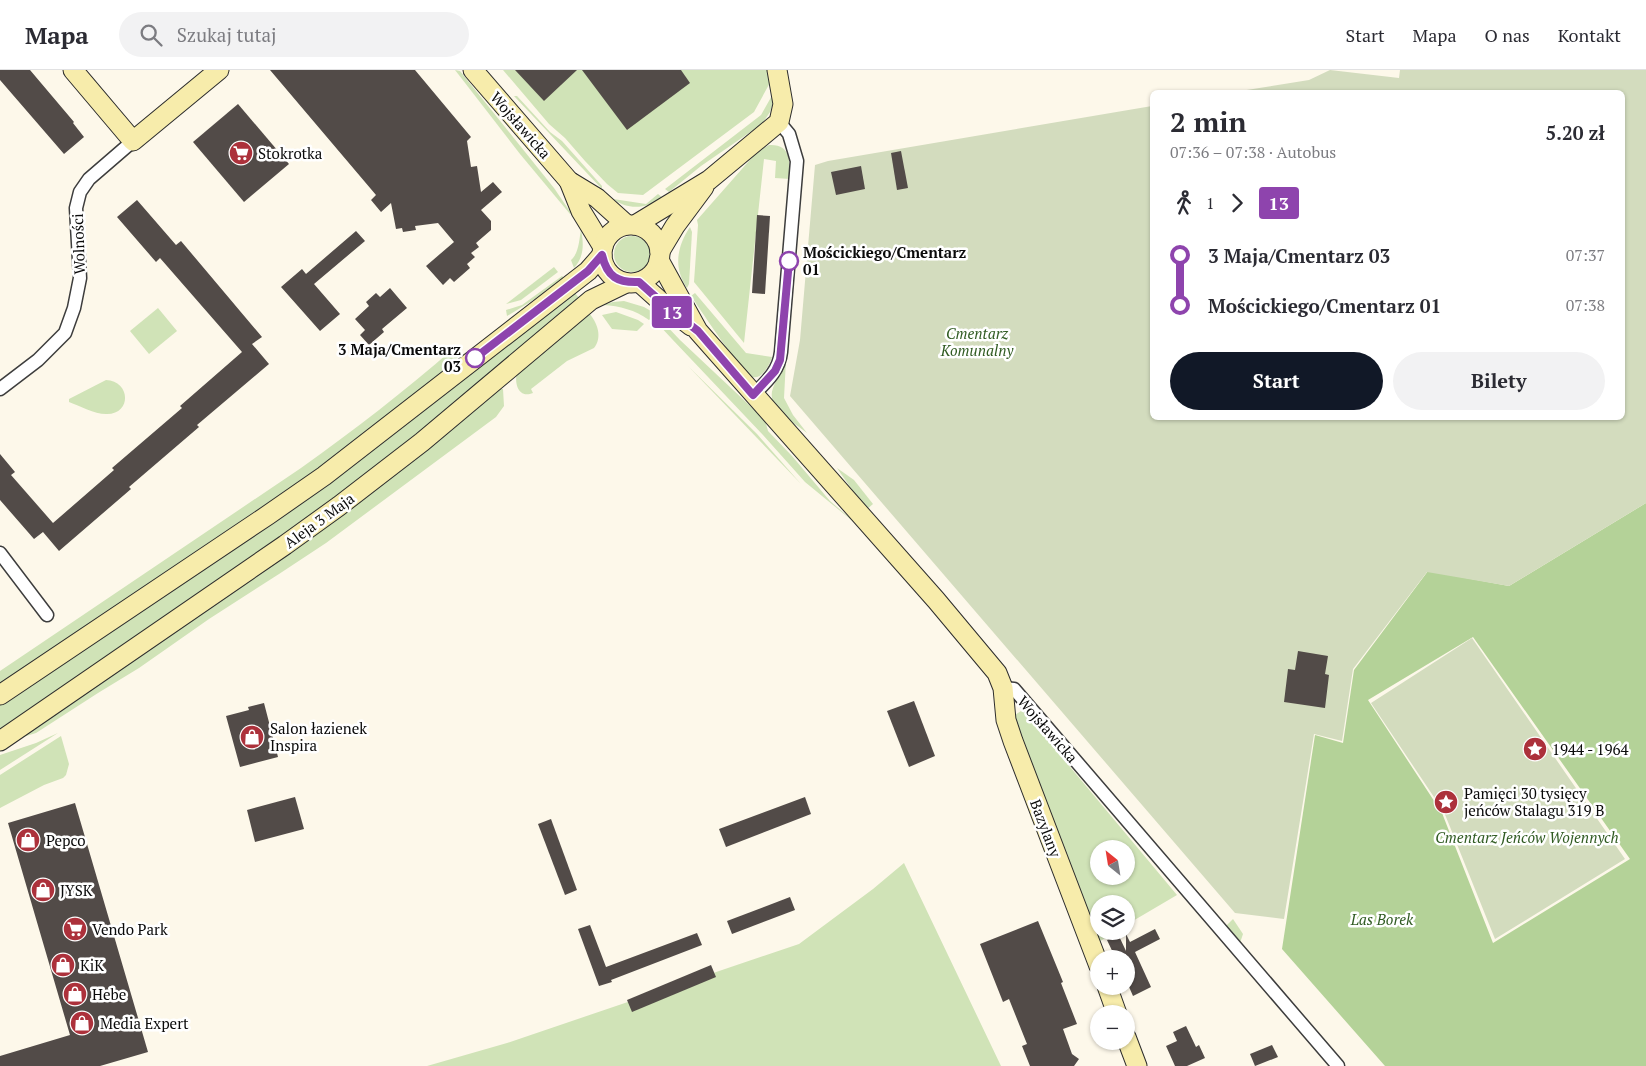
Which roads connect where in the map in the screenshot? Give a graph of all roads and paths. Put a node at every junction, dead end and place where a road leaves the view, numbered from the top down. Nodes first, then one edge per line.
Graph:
1 (73, 70) edge
2 (219, 70) edge
3 (473, 70) edge
4 (777, 70) edge
5 (778, 122) junction
6 (133, 141) junction
7 (709, 180) junction
8 (569, 181) junction
9 (631, 226) junction
10 (603, 251) junction
11 (660, 255) junction
12 (632, 282) junction
13 (698, 331) junction
14 (0, 389) edge
15 (753, 395) junction
16 (0, 553) edge
17 (47, 615) dead end
18 (1003, 688) junction
19 (0, 694) edge
20 (0, 741) edge
21 (1093, 950) edge
22 (1131, 1050) edge
23 (1137, 1066) edge
24 (1338, 1066) edge

1 - 6 street
2 - 6 street, Wolności
3 - 8 street, Wojsławicka
4 - 5 street
5 - 7 street
5 - 15 street
6 - 14 street, Wolności
7 - 9 street
7 - 11 street
8 - 9 street, Wojsławicka
8 - 10 street, Wojsławicka
9 - 10 street
9 - 11 street
10 - 12 street
10 - 19 street
11 - 12 street
11 - 13 street, Wojsławicka
12 - 13 street, Wojsławicka
12 - 20 street, Aleja 3 Maja
13 - 15 street, Wojsławicka
15 - 18 street, Wojsławicka
16 - 17 street
18 - 21 street, Bazylany
18 - 24 street, Wojsławicka
22 - 23 street

